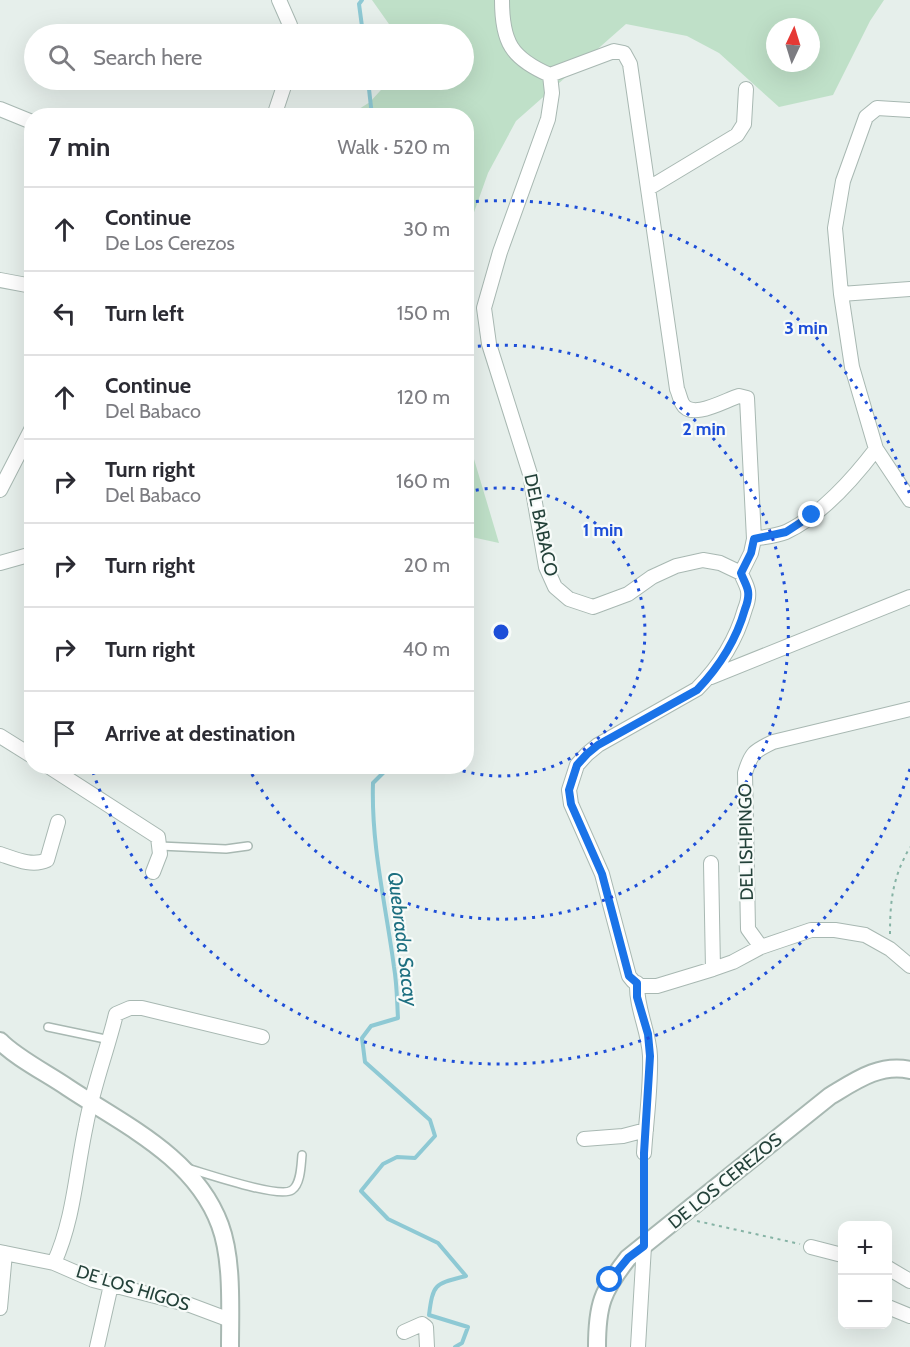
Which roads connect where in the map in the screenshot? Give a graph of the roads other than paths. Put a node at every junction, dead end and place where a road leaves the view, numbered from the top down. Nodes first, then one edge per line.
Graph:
1 (279, 0) edge
2 (502, 0) edge
3 (290, 24) edge
4 (550, 75) junction
5 (746, 89) dead end
6 (283, 90) edge
7 (277, 108) edge
8 (0, 109) edge
9 (910, 110) edge
10 (24, 119) edge
11 (649, 188) junction
12 (0, 280) edge
13 (24, 284) edge
14 (910, 289) edge
15 (841, 294) junction
16 (24, 444) edge
17 (876, 449) junction
18 (0, 490) edge
19 (910, 500) edge
20 (754, 539) junction
21 (24, 556) edge
22 (0, 563) edge
23 (741, 573) junction
24 (910, 597) edge
25 (709, 678) junction
26 (910, 709) edge
27 (0, 736) edge
28 (24, 751) edge
29 (60, 774) edge
30 (58, 822) dead end
31 (160, 846) junction
32 (248, 846) dead end
33 (0, 855) edge
34 (711, 863) dead end
35 (153, 872) dead end
36 (761, 947) junction
37 (910, 966) edge
38 (713, 969) junction
39 (637, 983) junction
40 (48, 1027) dead end
41 (261, 1036) dead end
42 (110, 1040) junction
43 (0, 1041) edge
44 (910, 1070) edge
45 (91, 1103) junction
46 (646, 1130) junction
47 (585, 1139) dead end
48 (644, 1153) road end
49 (302, 1155) dead end
50 (179, 1165) junction
51 (644, 1246) junction
52 (811, 1247) road end
53 (3, 1252) edge
54 (838, 1254) edge
55 (54, 1263) junction
56 (892, 1270) edge
57 (910, 1281) edge
58 (111, 1285) junction
59 (0, 1308) edge
60 (892, 1309) edge
61 (910, 1316) edge
62 (230, 1320) junction
63 (404, 1332) dead end
64 (97, 1347) edge
65 (230, 1347) edge
66 (427, 1347) edge
67 (597, 1347) edge
68 (638, 1347) edge

1 - 3 street
2 - 4 street
4 - 11 street
4 - 23 street, DEL BABACO
5 - 11 street
6 - 7 street
8 - 10 street
9 - 15 street
11 - 20 street
12 - 13 street
14 - 15 street
15 - 17 street
16 - 18 street
17 - 19 street
17 - 20 street
20 - 23 street
21 - 22 street
23 - 25 street
24 - 25 street
25 - 39 street
26 - 36 street, DEL ISHPINGO
27 - 28 street
29 - 31 street
30 - 33 street
31 - 32 lane
31 - 35 street
34 - 38 street
36 - 37 street
36 - 38 street
38 - 39 street
39 - 46 street
40 - 42 lane
41 - 42 street
42 - 45 street
43 - 45 street
44 - 51 street, DE LOS CEREZOS
45 - 50 street
45 - 55 street
46 - 47 street
46 - 48 street
49 - 50 lane
50 - 62 street
51 - 67 street, DE LOS CEREZOS
51 - 68 street
52 - 54 street
53 - 55 street, DE LOS HIGOS
53 - 59 street
55 - 58 street, DE LOS HIGOS
56 - 57 street
58 - 62 street, DE LOS HIGOS
58 - 64 street
60 - 61 street
62 - 65 street
63 - 66 street

